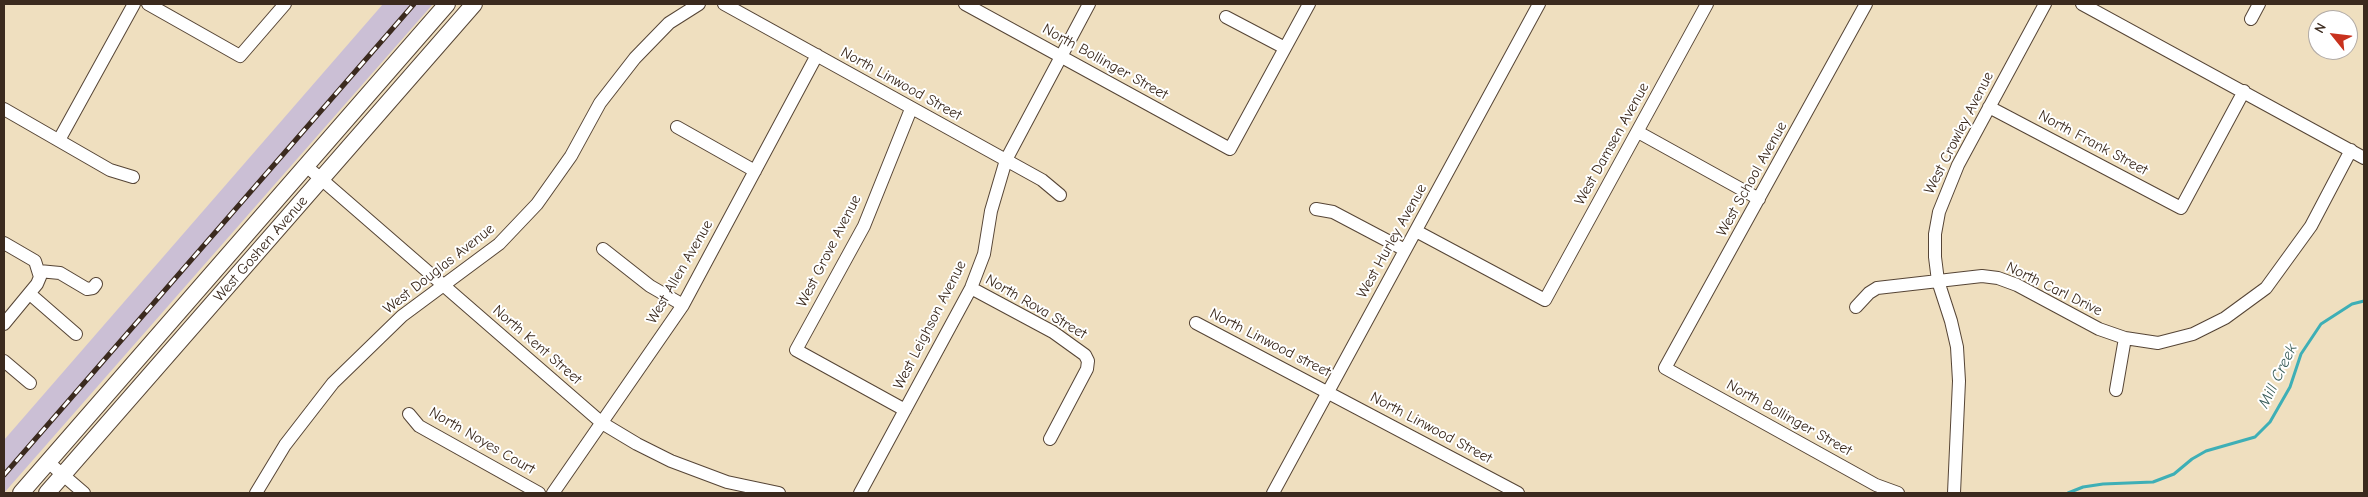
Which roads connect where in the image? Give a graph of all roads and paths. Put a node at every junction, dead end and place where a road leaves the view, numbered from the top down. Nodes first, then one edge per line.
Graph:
1 (134, 4) edge
2 (148, 4) edge
3 (285, 4) edge
4 (447, 4) edge
5 (474, 4) edge
6 (699, 4) edge
7 (724, 4) edge
8 (965, 4) edge
9 (1089, 4) edge
10 (1309, 4) edge
11 (1539, 4) edge
12 (1707, 4) edge
13 (1866, 4) edge
14 (2045, 4) edge
15 (2082, 4) edge
16 (2259, 4) edge
17 (1226, 16) dead end
18 (2251, 19) dead end
19 (1285, 48) junction
20 (817, 55) junction
21 (1061, 57) junction
22 (2244, 91) junction
23 (1989, 107) junction
24 (4, 109) edge
25 (911, 109) junction
26 (677, 127) dead end
27 (1638, 132) junction
28 (59, 140) junction
29 (2351, 150) junction
30 (2364, 158) edge
31 (1006, 160) junction
32 (306, 165) junction
33 (755, 171) junction
34 (133, 177) dead end
35 (322, 178) junction
36 (1060, 195) dead end
37 (1759, 199) junction
38 (1316, 209) dead end
39 (1416, 230) junction
40 (4, 243) edge
41 (603, 249) dead end
42 (1405, 250) junction
43 (40, 274) junction
44 (1938, 280) junction
45 (96, 284) dead end
46 (443, 285) junction
47 (971, 288) junction
48 (30, 294) junction
49 (683, 305) junction
50 (1856, 308) dead end
51 (1196, 323) dead end
52 (4, 324) edge
53 (76, 334) dead end
54 (2124, 338) junction
55 (4, 361) edge
56 (1665, 368) joint
57 (30, 384) dead end
58 (2116, 390) dead end
59 (1328, 391) junction
60 (904, 410) junction
61 (410, 414) dead end
62 (602, 423) junction
63 (1050, 439) dead end
64 (48, 462) junction
65 (63, 475) junction
66 (726, 488) edge
67 (21, 493) edge
68 (47, 493) edge
69 (84, 493) edge
70 (256, 493) edge
71 (539, 493) edge
72 (553, 493) edge
73 (779, 493) edge
74 (860, 493) edge
75 (1273, 493) edge
76 (1518, 493) edge
77 (1898, 493) edge
78 (1954, 493) edge

1 - 28 street
2 - 3 street
4 - 32 main road, West Goshen Avenue
5 - 35 main road, West Goshen Avenue
6 - 46 street, West Douglas Avenue
7 - 20 street, North Linwood Street
8 - 21 street, North Bollinger Street
9 - 21 street, West Leighson Avenue
10 - 19 street
11 - 39 street, West Hurley Avenue
12 - 27 street, West Damsen Avenue
13 - 37 street, West School Avenue
14 - 23 street, West Crowley Avenue
15 - 22 street
16 - 18 street
17 - 19 street
19 - 21 street, North Bollinger Street
20 - 25 street, North Linwood Street
20 - 33 street, West Allen Avenue
21 - 31 street, West Leighson Avenue
22 - 23 street, North Frank Street
22 - 29 street
23 - 44 street, West Crowley Avenue
24 - 28 street
25 - 31 street, North Linwood Street
25 - 60 street, West Grove Avenue
26 - 33 street
27 - 37 street
27 - 39 street, West Damsen Avenue
28 - 34 street
29 - 30 street
29 - 54 street, North Carl Drive
31 - 36 street, North Linwood Street
31 - 47 street, West Leighson Avenue
32 - 35 street, North Kent Street
32 - 64 main road, West Goshen Avenue
33 - 49 street, West Allen Avenue
35 - 46 street, North Kent Street
35 - 65 main road, West Goshen Avenue
37 - 56 street, West School Avenue
38 - 42 street
39 - 42 street, West Hurley Avenue
40 - 43 street
41 - 49 street
42 - 59 street, West Hurley Avenue
43 - 45 street
43 - 48 street
44 - 50 street, North Carl Drive
44 - 54 street, North Carl Drive
44 - 78 street, West Crowley Avenue
46 - 62 street, North Kent Street
46 - 70 street, West Douglas Avenue
47 - 60 street, West Leighson Avenue
47 - 63 street, North Rova Street
48 - 52 street
48 - 53 street
49 - 62 street, West Allen Avenue
51 - 59 street, North Linwood street
54 - 58 street
55 - 57 street
56 - 77 street, North Bollinger Street
59 - 75 street, West Hurley Avenue
59 - 76 street, North Linwood Street
60 - 74 street, West Leighson Avenue
61 - 71 street, North Noyes Court
62 - 66 street, North Kent Street
62 - 72 street, West Allen Avenue
64 - 65 street
64 - 67 main road, West Goshen Avenue
65 - 68 main road, West Goshen Avenue
65 - 69 street
66 - 73 street, North Kent Street

